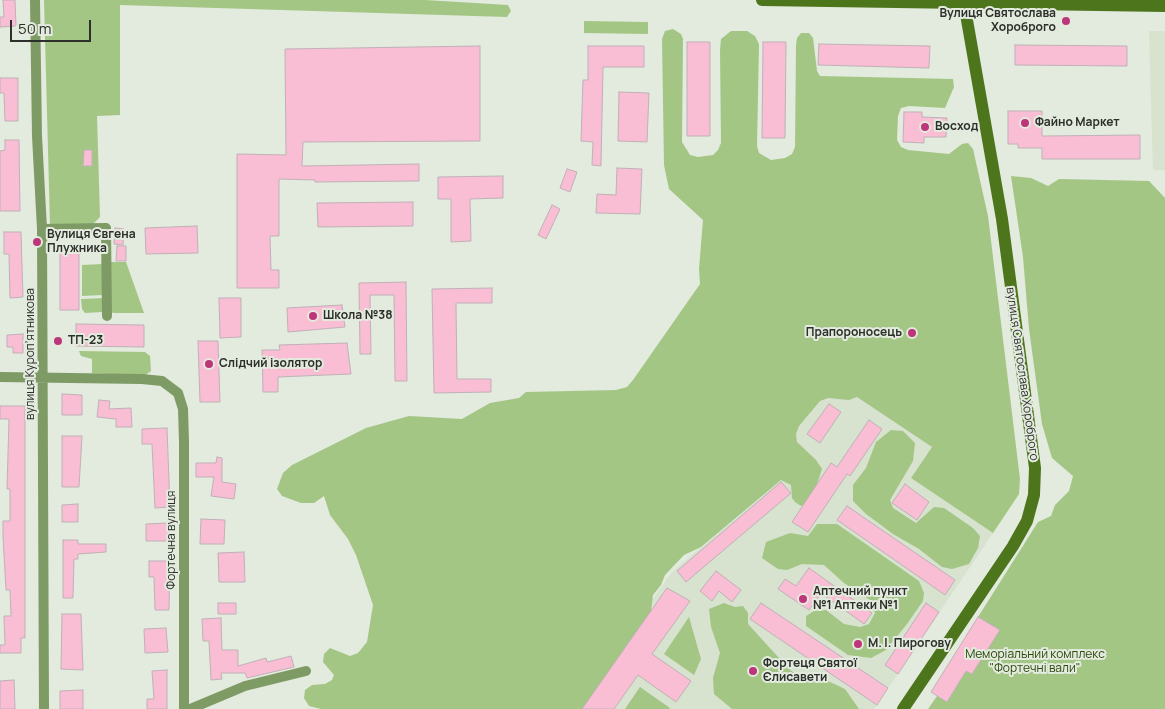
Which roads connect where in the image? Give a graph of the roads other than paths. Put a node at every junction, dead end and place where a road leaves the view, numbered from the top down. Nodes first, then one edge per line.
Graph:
1 (35, 0) edge
2 (762, 0) edge
3 (964, 3) junction
4 (1165, 6) edge
5 (42, 229) junction
6 (107, 316) dead end
7 (0, 377) edge
8 (44, 377) junction
9 (306, 670) dead end
10 (44, 709) edge
11 (184, 709) edge
12 (190, 709) edge
13 (903, 709) edge

1 - 5 street, вулиця Куропʼятникова
2 - 3 main road
3 - 4 main road
3 - 13 main road, вулиця Святослава Хороброго
5 - 6 street
5 - 8 street, вулиця Куропʼятникова
7 - 8 street
8 - 10 street, вулиця Куропʼятникова
8 - 11 street, Фортечна вулиця
9 - 12 street

